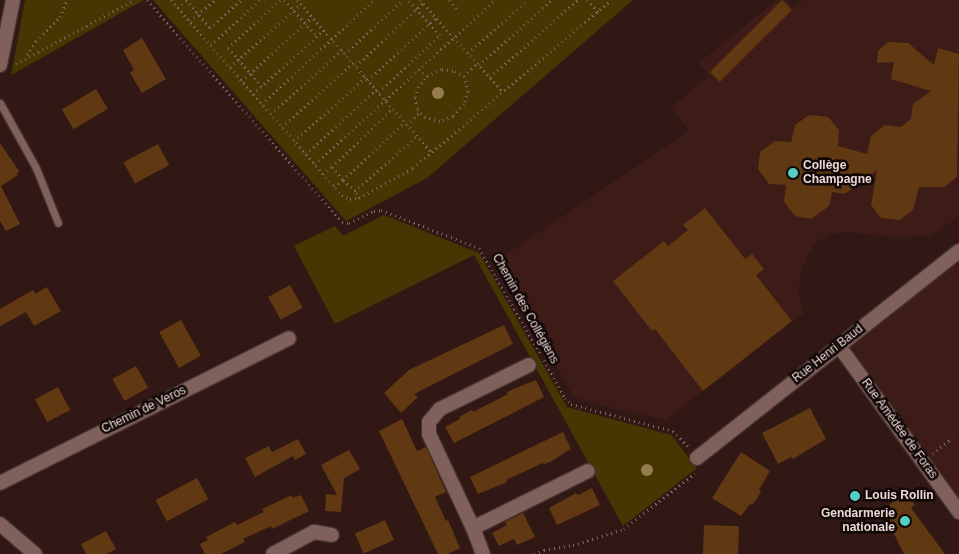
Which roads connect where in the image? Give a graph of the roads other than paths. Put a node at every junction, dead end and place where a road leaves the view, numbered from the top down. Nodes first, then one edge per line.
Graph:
1 (13, 0) edge
2 (0, 65) edge
3 (0, 103) edge
4 (58, 224) dead end
5 (959, 251) edge
6 (289, 338) dead end
7 (839, 346) junction
8 (529, 365) dead end
9 (697, 458) road end
10 (588, 471) dead end
11 (0, 483) edge
12 (959, 512) edge
13 (0, 524) edge
14 (473, 528) junction
15 (332, 535) dead end
16 (35, 554) edge
17 (273, 554) edge
18 (483, 554) edge

1 - 2 street
3 - 4 lane
5 - 7 street, Rue Henri Baud
6 - 11 street, Chemin de Veros
7 - 9 street, Rue Henri Baud
7 - 12 street, Rue Amédée de Foras
8 - 14 street
10 - 14 street
13 - 16 street
14 - 18 street
15 - 17 street

